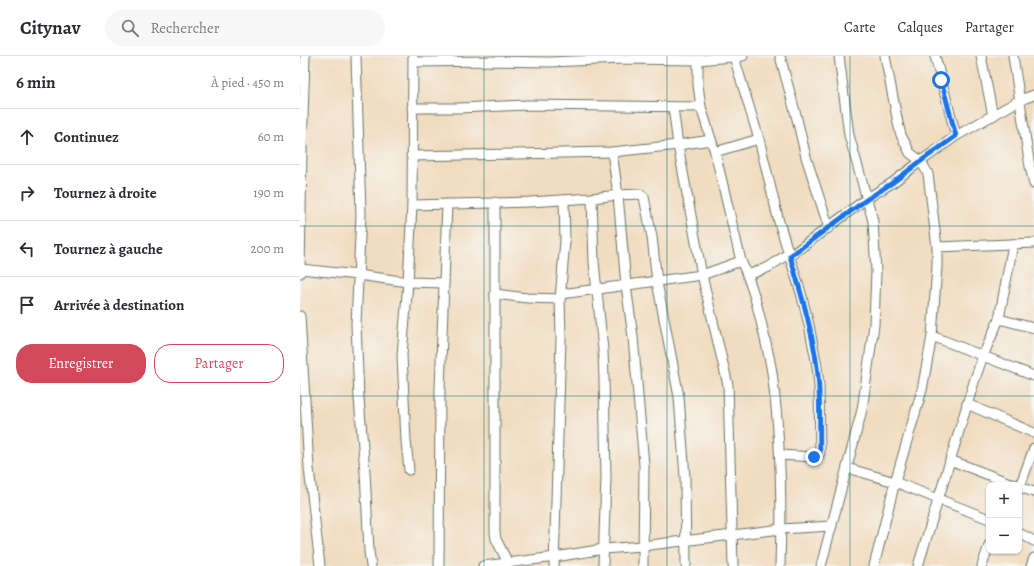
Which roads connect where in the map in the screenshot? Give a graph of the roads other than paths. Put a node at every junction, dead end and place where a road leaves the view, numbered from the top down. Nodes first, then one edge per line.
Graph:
1 (305, 56) edge
2 (356, 56) edge
3 (780, 56) edge
4 (839, 56) edge
5 (885, 56) edge
6 (935, 56) edge
7 (981, 56) edge
8 (1013, 56) edge
9 (738, 57) edge
10 (414, 59) edge
11 (549, 59) edge
12 (698, 60) junction
13 (1034, 95) edge
14 (1020, 100) junction
15 (673, 107) junction
16 (701, 107) junction
17 (412, 108) junction
18 (993, 116) junction
19 (956, 136) junction
20 (759, 139) junction
21 (711, 140) junction
22 (678, 145) junction
23 (612, 152) junction
24 (715, 152) junction
25 (411, 156) junction
26 (921, 161) junction
27 (1034, 184) edge
28 (618, 195) junction
29 (592, 198) junction
30 (564, 200) junction
31 (866, 200) junction
32 (495, 202) junction
33 (447, 204) junction
34 (412, 205) junction
35 (829, 228) junction
36 (1034, 243) edge
37 (1013, 244) junction
38 (937, 247) junction
39 (789, 255) junction
40 (741, 261) junction
41 (359, 265) junction
42 (300, 269) edge
43 (300, 272) edge
44 (358, 275) junction
45 (702, 275) junction
46 (369, 276) junction
47 (748, 276) junction
48 (408, 282) junction
49 (657, 282) junction
50 (444, 283) junction
51 (626, 285) junction
52 (596, 290) junction
53 (495, 294) junction
54 (561, 296) junction
55 (300, 316) edge
56 (1000, 318) junction
57 (1034, 328) edge
58 (932, 336) junction
59 (983, 356) junction
60 (1034, 376) edge
61 (967, 404) junction
62 (1034, 433) edge
63 (1034, 448) edge
64 (780, 455) junction
65 (950, 460) junction
66 (304, 468) edge
67 (846, 468) junction
68 (409, 470) dead end
69 (895, 482) junction
70 (1005, 482) edge
71 (1020, 482) edge
72 (1022, 488) edge
73 (1034, 492) edge
74 (938, 500) junction
75 (986, 518) edge
76 (832, 526) junction
77 (781, 529) junction
78 (732, 535) junction
79 (1022, 535) edge
80 (687, 540) junction
81 (1034, 541) edge
82 (642, 546) junction
83 (604, 549) junction
84 (986, 554) edge
85 (1034, 558) edge
86 (554, 562) edge
87 (508, 563) junction
88 (320, 566) edge
89 (370, 566) edge
90 (439, 566) edge
91 (484, 566) edge
92 (603, 566) edge
93 (643, 566) edge
94 (686, 566) edge
95 (733, 566) edge
96 (780, 566) edge
97 (822, 566) edge
98 (874, 566) edge
99 (918, 566) edge
100 (982, 566) edge
101 (1031, 566) edge

1 - 42 street
2 - 41 street
3 - 35 street
4 - 31 street
5 - 26 street
6 - 19 street
7 - 18 street
8 - 14 street
9 - 12 street
9 - 20 street
10 - 11 street
10 - 17 street
11 - 12 street
12 - 16 street
13 - 14 street
14 - 18 street
14 - 27 street
15 - 16 street
15 - 17 street
15 - 22 street
16 - 21 street
17 - 25 street
18 - 19 street
19 - 26 street
20 - 24 street
20 - 39 street
21 - 22 street
21 - 24 street
22 - 23 street
22 - 45 street
23 - 25 street
23 - 28 street
24 - 40 street
25 - 34 street
26 - 31 street
26 - 38 street
28 - 29 street
28 - 49 street
28 - 51 street
29 - 30 street
29 - 52 street
30 - 32 street
30 - 54 street
31 - 35 street
31 - 67 street
32 - 33 street
32 - 53 street
33 - 34 street
33 - 50 street
34 - 48 street
35 - 39 street
36 - 37 street
37 - 38 street
37 - 56 street
38 - 58 street
39 - 47 street
39 - 64 street
40 - 45 street
40 - 47 street
41 - 44 street
41 - 46 street
42 - 43 street
42 - 44 street
44 - 46 street
44 - 89 street
45 - 49 street
45 - 78 street
46 - 48 street
47 - 64 street
48 - 50 street
48 - 68 street
49 - 51 street
49 - 80 street
50 - 90 street
51 - 52 street
51 - 82 street
52 - 54 street
52 - 83 street
53 - 54 street
53 - 87 street
54 - 86 street
55 - 66 street
56 - 57 street
56 - 59 street
58 - 59 street
58 - 69 street
59 - 60 street
59 - 61 street
61 - 62 street
61 - 65 street
63 - 71 street
64 - 77 street
65 - 70 street
65 - 74 street
66 - 88 street
67 - 69 street
67 - 76 street
69 - 74 street
69 - 98 street
72 - 73 street
74 - 75 street
74 - 99 street
76 - 77 street
76 - 97 street
77 - 78 street
77 - 96 street
78 - 80 street
78 - 95 street
79 - 81 street
80 - 82 street
80 - 94 street
82 - 83 street
82 - 93 street
83 - 86 street
83 - 92 street
84 - 100 street
85 - 101 street
86 - 87 street
87 - 91 street

